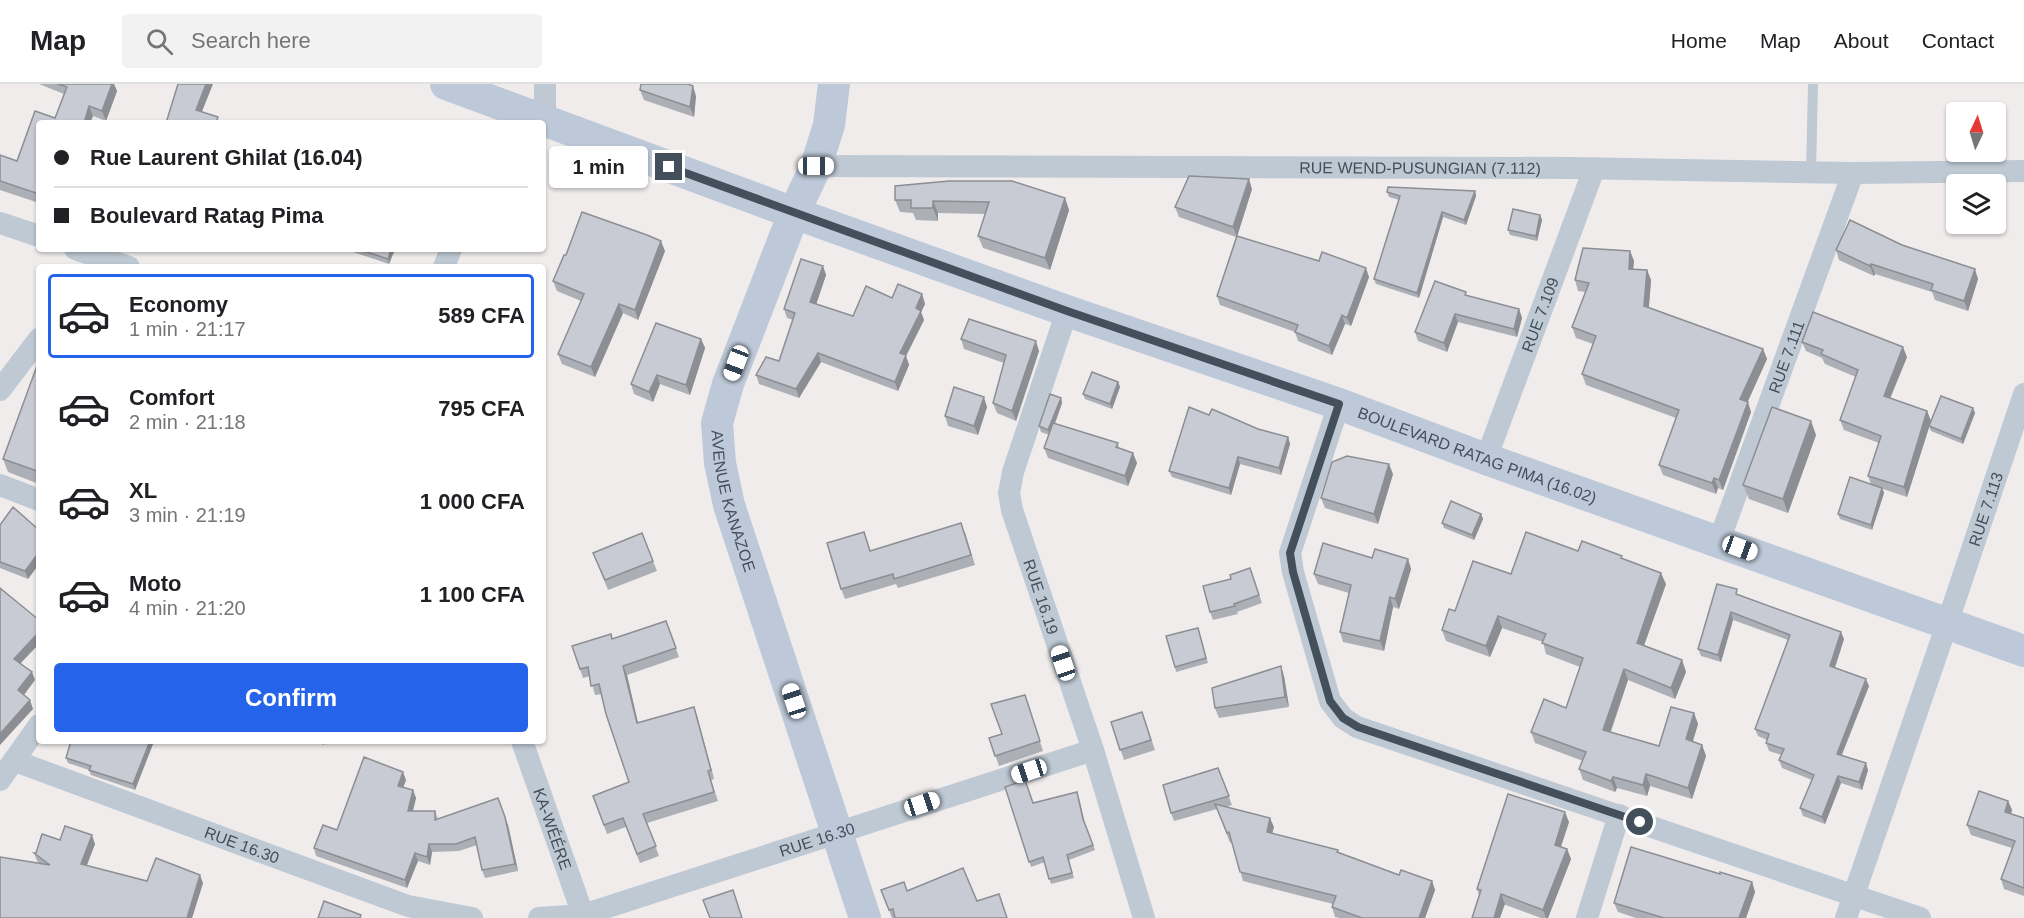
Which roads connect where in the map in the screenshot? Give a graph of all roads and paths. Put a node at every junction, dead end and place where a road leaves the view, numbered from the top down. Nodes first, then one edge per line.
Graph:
1 (446, 84) edge
2 (545, 84) edge
3 (834, 84) edge
4 (1813, 84) edge
5 (502, 115) edge
6 (545, 120) joint
7 (546, 120) edge
8 (816, 166) junction
9 (1594, 169) junction
10 (2024, 171) edge
11 (1811, 173) junction
12 (1852, 173) junction
13 (794, 213) junction
14 (0, 223) edge
15 (36, 235) edge
16 (80, 252) edge
17 (98, 262) edge
18 (1067, 311) junction
19 (36, 343) edge
20 (0, 390) edge
21 (2024, 394) edge
22 (1339, 404) junction
23 (1486, 459) junction
24 (0, 485) edge
25 (36, 499) edge
26 (1719, 541) junction
27 (1947, 624) junction
28 (2024, 651) edge
29 (36, 730) edge
30 (523, 744) edge
31 (1093, 750) junction
32 (15, 761) junction
33 (0, 780) edge
34 (1619, 815) junction
35 (837, 832) junction
36 (1854, 894) junction
37 (583, 916) edge
38 (472, 918) edge
39 (539, 918) edge
40 (865, 918) edge
41 (1144, 918) edge
42 (1587, 918) edge
43 (1846, 918) edge
44 (1920, 918) edge

1 - 5 street, BOULEVARD RATAG PIMA (16.02)
2 - 6 street
3 - 8 street, AVENUE KANAZOE
4 - 11 lane
5 - 6 street, BOULEVARD RATAG PIMA (16.02)
7 - 13 street, BOULEVARD RATAG PIMA (16.02)
8 - 9 street, RUE WEND-PUSUNGIAN (7.112)
8 - 13 street, AVENUE KANAZOE
9 - 11 street, RUE WEND-PUSUNGIAN (7.112)
9 - 23 street, RUE 7.109
10 - 12 street, RUE WEND-PUSUNGIAN (7.112)
11 - 12 street, RUE WEND-PUSUNGIAN (7.112)
12 - 26 street, RUE 7.111
13 - 18 street, BOULEVARD RATAG PIMA (16.02)
13 - 35 street, AVENUE KANAZOE
14 - 15 street
16 - 17 street
18 - 22 street, BOULEVARD RATAG PIMA (16.02)
18 - 31 street, RUE 16.19
19 - 20 street
21 - 27 street, RUE 7.113
22 - 23 street, BOULEVARD RATAG PIMA (16.02)
22 - 34 street
23 - 26 street, BOULEVARD RATAG PIMA (16.02)
24 - 25 street
26 - 27 street, BOULEVARD RATAG PIMA (16.02)
27 - 28 street, BOULEVARD RATAG PIMA (16.02)
27 - 36 street, RUE 7.113
29 - 32 street
30 - 37 street, KA-WÉÉRE
31 - 35 street, RUE 16.30
31 - 41 street, RUE 16.19
32 - 33 street
32 - 38 street, RUE 16.30
34 - 36 street
34 - 42 street
35 - 37 street, RUE 16.30
35 - 40 street, AVENUE KANAZOE
36 - 43 street, RUE 7.113
36 - 44 street
37 - 39 street, RUE 16.30

